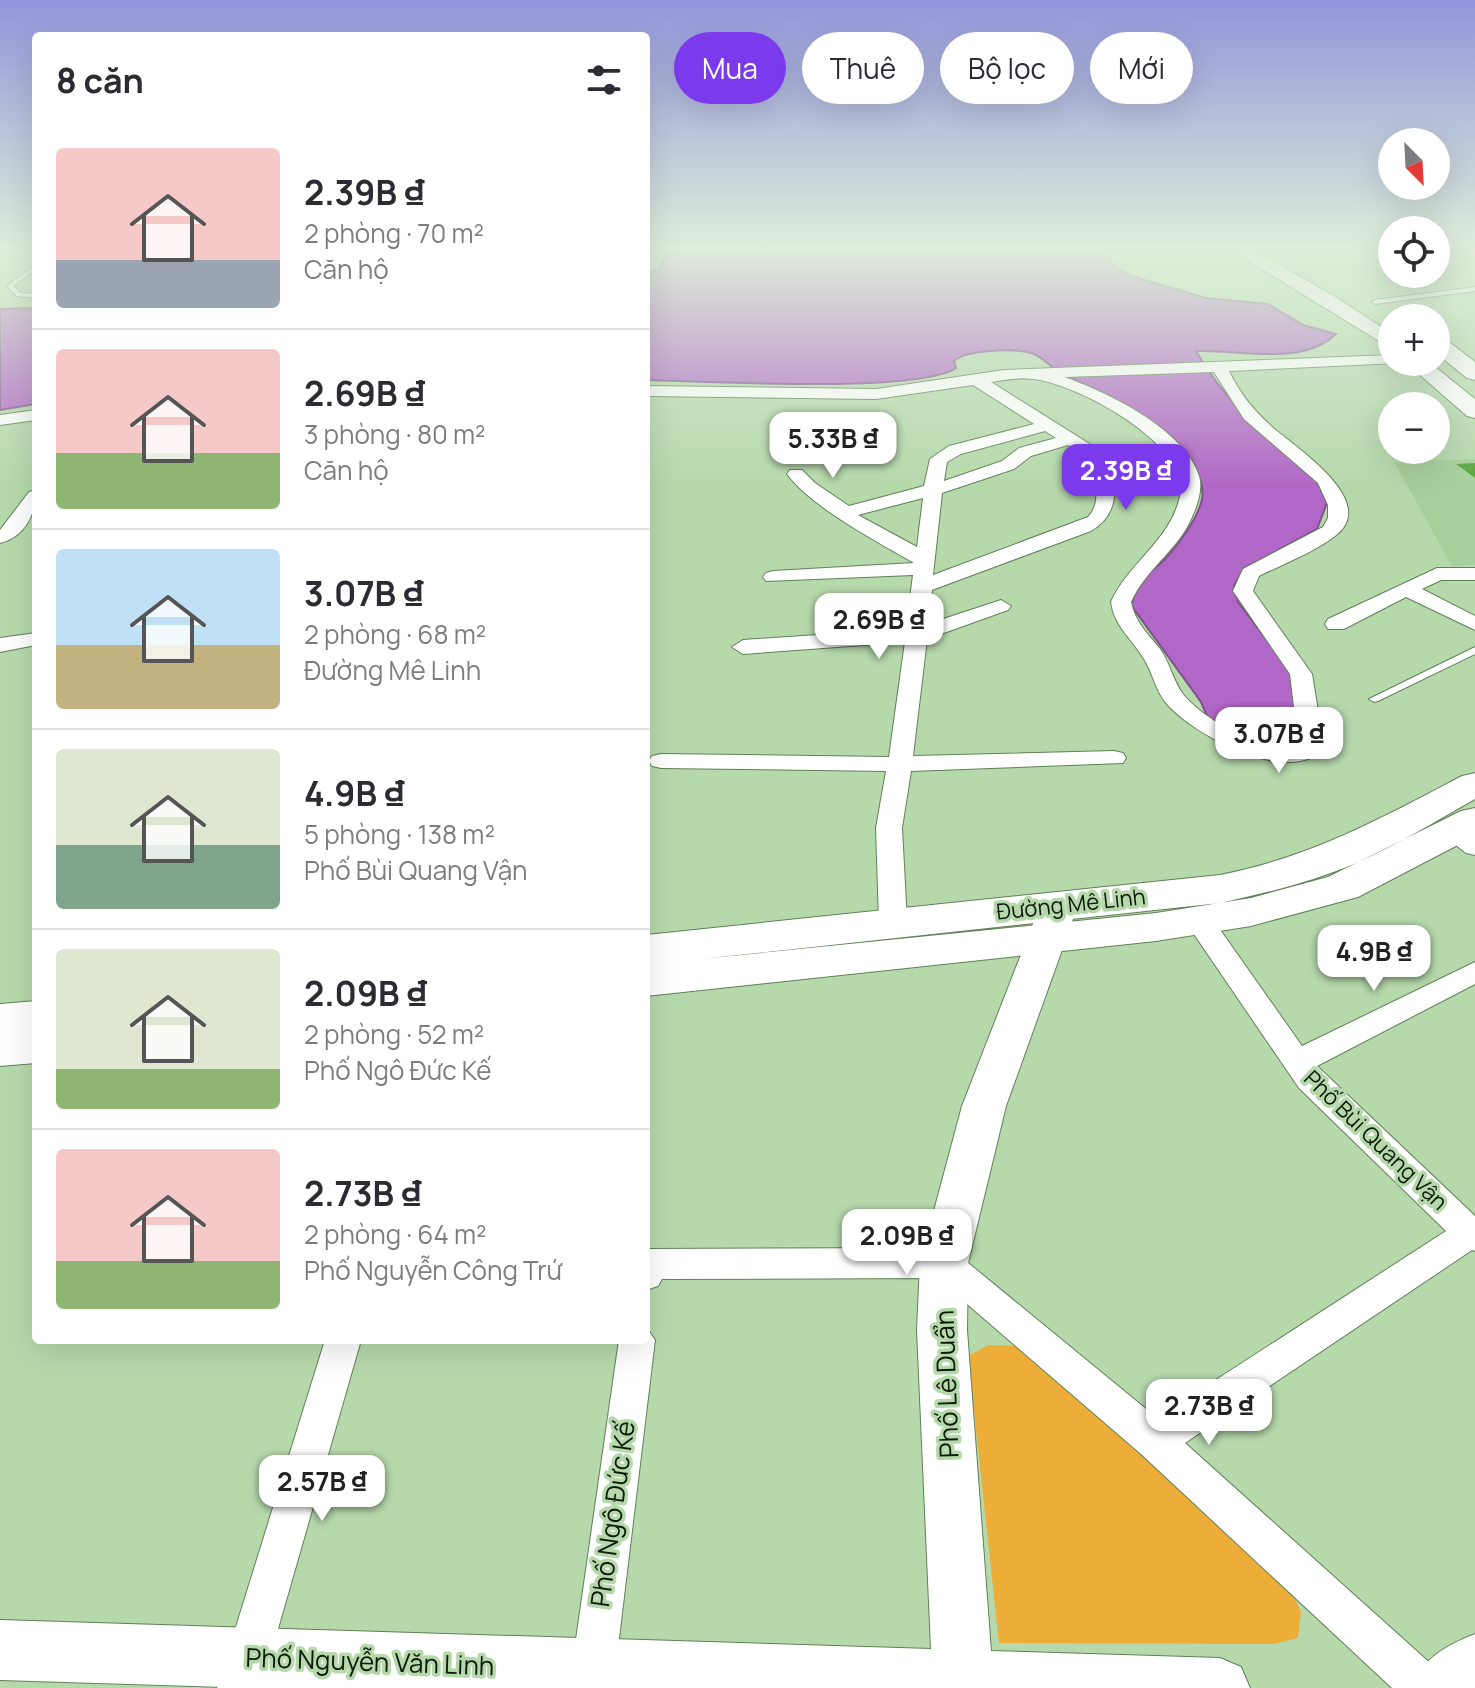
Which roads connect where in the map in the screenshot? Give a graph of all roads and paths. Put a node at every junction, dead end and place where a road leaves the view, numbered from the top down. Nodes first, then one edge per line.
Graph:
1 (1450, 360) edge
2 (1378, 361) edge
3 (1217, 368) junction
4 (1475, 373) edge
5 (1042, 374) junction
6 (1433, 376) edge
7 (975, 379) junction
8 (650, 391) edge
9 (1475, 411) edge
10 (32, 416) edge
11 (0, 420) edge
12 (1048, 425) junction
13 (1071, 439) junction
14 (796, 474) dead end
15 (933, 490) junction
16 (32, 502) edge
17 (846, 512) junction
18 (0, 537) edge
19 (925, 572) junction
20 (1475, 574) edge
21 (773, 577) dead end
22 (1405, 589) junction
23 (1001, 606) dead end
24 (1336, 624) dead end
25 (1475, 624) edge
26 (916, 635) junction
27 (32, 640) edge
28 (0, 645) edge
29 (743, 647) dead end
30 (1475, 650) edge
31 (1374, 699) dead end
32 (1114, 758) dead end
33 (661, 761) dead end
34 (899, 764) junction
35 (1475, 784) edge
36 (1467, 833) edge
37 (1199, 921) junction
38 (893, 922) junction
39 (1052, 922) junction
40 (650, 950) edge
41 (1475, 972) edge
42 (650, 979) edge
43 (32, 1017) edge
44 (0, 1020) edge
45 (32, 1046) edge
46 (0, 1049) edge
47 (1297, 1062) junction
48 (1474, 1233) edge
49 (944, 1263) junction
50 (650, 1264) edge
51 (342, 1344) edge
52 (636, 1344) edge
53 (1155, 1441) junction
54 (0, 1650) edge
55 (1475, 1664) edge
56 (243, 1673) edge
57 (592, 1678) edge
58 (963, 1684) edge
59 (1220, 1688) edge
60 (1424, 1688) edge
61 (1441, 1688) edge

1 - 4 street
2 - 3 street
3 - 5 street
3 - 5 street
5 - 7 street
6 - 9 street
7 - 8 street
7 - 12 street
10 - 11 street
12 - 13 street
12 - 15 street
13 - 15 street
13 - 19 street
14 - 17 street
15 - 17 street
15 - 19 street
16 - 18 street
17 - 19 street
19 - 21 street
19 - 26 street
20 - 22 street
22 - 24 street
22 - 25 street
23 - 26 street
26 - 29 street
26 - 34 street
27 - 28 street
30 - 31 lane
32 - 34 street
33 - 34 street
34 - 38 street
35 - 39 main road, Đường Mê Linh
36 - 37 main road, Đường Mê Linh
37 - 39 main road, Đường Mê Linh
37 - 47 street, Phố Bùi Quang Vận
38 - 39 main road, Đường Mê Linh
38 - 40 main road, Đường Mê Linh
39 - 42 main road, Đường Mê Linh
39 - 49 street, Phố Lê Duẩn
41 - 47 street
43 - 44 main road
45 - 46 main road
47 - 48 street, Phố Bùi Quang Vận
48 - 53 street
49 - 50 street
49 - 53 street
49 - 58 street, Phố Lê Duẩn
51 - 56 street
52 - 57 street, Phố Ngô Đức Kế
53 - 60 street
54 - 56 street, Phố Nguyễn Văn Linh
55 - 61 street
56 - 57 street, Phố Nguyễn Văn Linh
57 - 58 street, Phố Nguyễn Văn Linh
58 - 59 street, Phố Nguyễn Văn Linh

